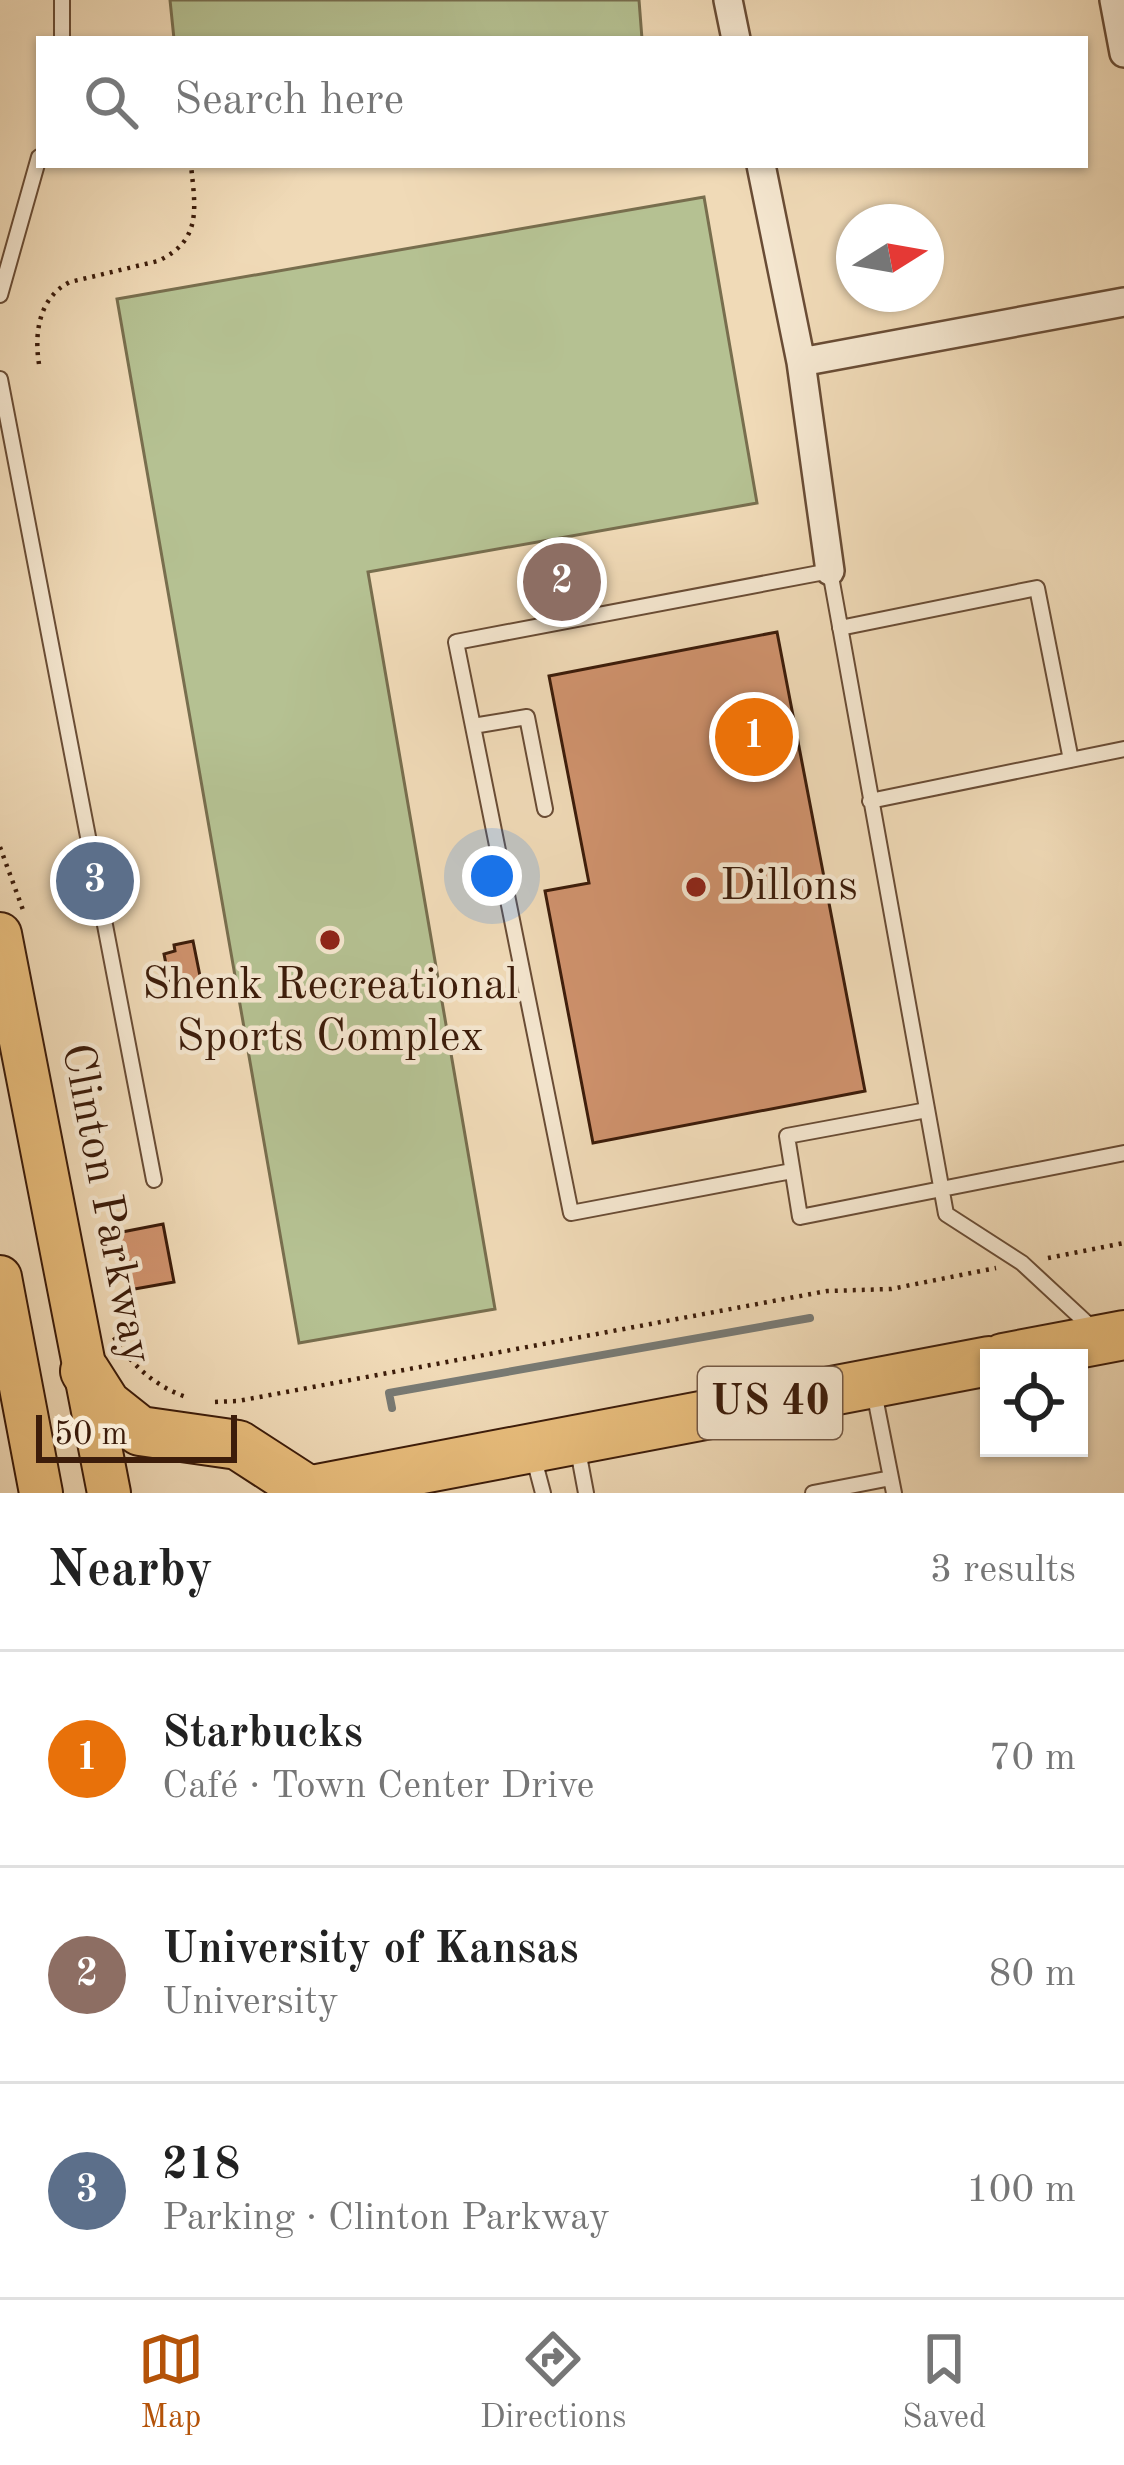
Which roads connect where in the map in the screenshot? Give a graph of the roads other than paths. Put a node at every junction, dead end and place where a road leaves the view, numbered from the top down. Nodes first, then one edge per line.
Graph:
1 (62, 0) edge
2 (728, 0) edge
3 (1114, 0) edge
4 (62, 36) edge
5 (735, 36) edge
6 (1124, 53) edge
7 (36, 168) edge
8 (762, 168) edge
9 (0, 296) edge
10 (1124, 302) edge
11 (801, 362) junction
12 (0, 379) edge
13 (830, 571) junction
14 (840, 628) junction
15 (472, 726) junction
16 (1124, 749) edge
17 (1071, 760) junction
18 (870, 801) junction
19 (545, 809) dead end
20 (13, 927) edge
21 (927, 1110) junction
22 (1124, 1153) edge
23 (792, 1171) junction
24 (154, 1180) dead end
25 (941, 1189) junction
26 (0, 1277) edge
27 (1114, 1337) edge
28 (1051, 1349) edge
29 (98, 1352) junction
30 (980, 1363) edge
31 (872, 1383) junction
32 (550, 1460) edge
33 (893, 1485) edge
34 (302, 1492) edge
35 (41, 1493) edge
36 (109, 1493) edge
37 (586, 1493) edge
38 (813, 1493) edge

1 - 4 lane
2 - 5 street
3 - 6 street
7 - 9 lane
8 - 11 street
10 - 11 street
11 - 13 street
12 - 24 lane
13 - 14 lane
13 - 15 lane
14 - 17 lane
14 - 18 lane
15 - 19 lane
15 - 23 lane
16 - 17 lane
17 - 18 lane
18 - 21 lane
20 - 29 main road, Clinton Parkway
21 - 23 lane
21 - 25 lane
22 - 25 lane
23 - 25 lane
25 - 27 lane
26 - 35 main road
27 - 28 highway
29 - 34 highway
29 - 36 main road, Clinton Parkway
30 - 31 highway, US 40
31 - 32 highway, US 40
31 - 33 lane
32 - 34 highway, US 40
32 - 37 lane
33 - 38 lane

